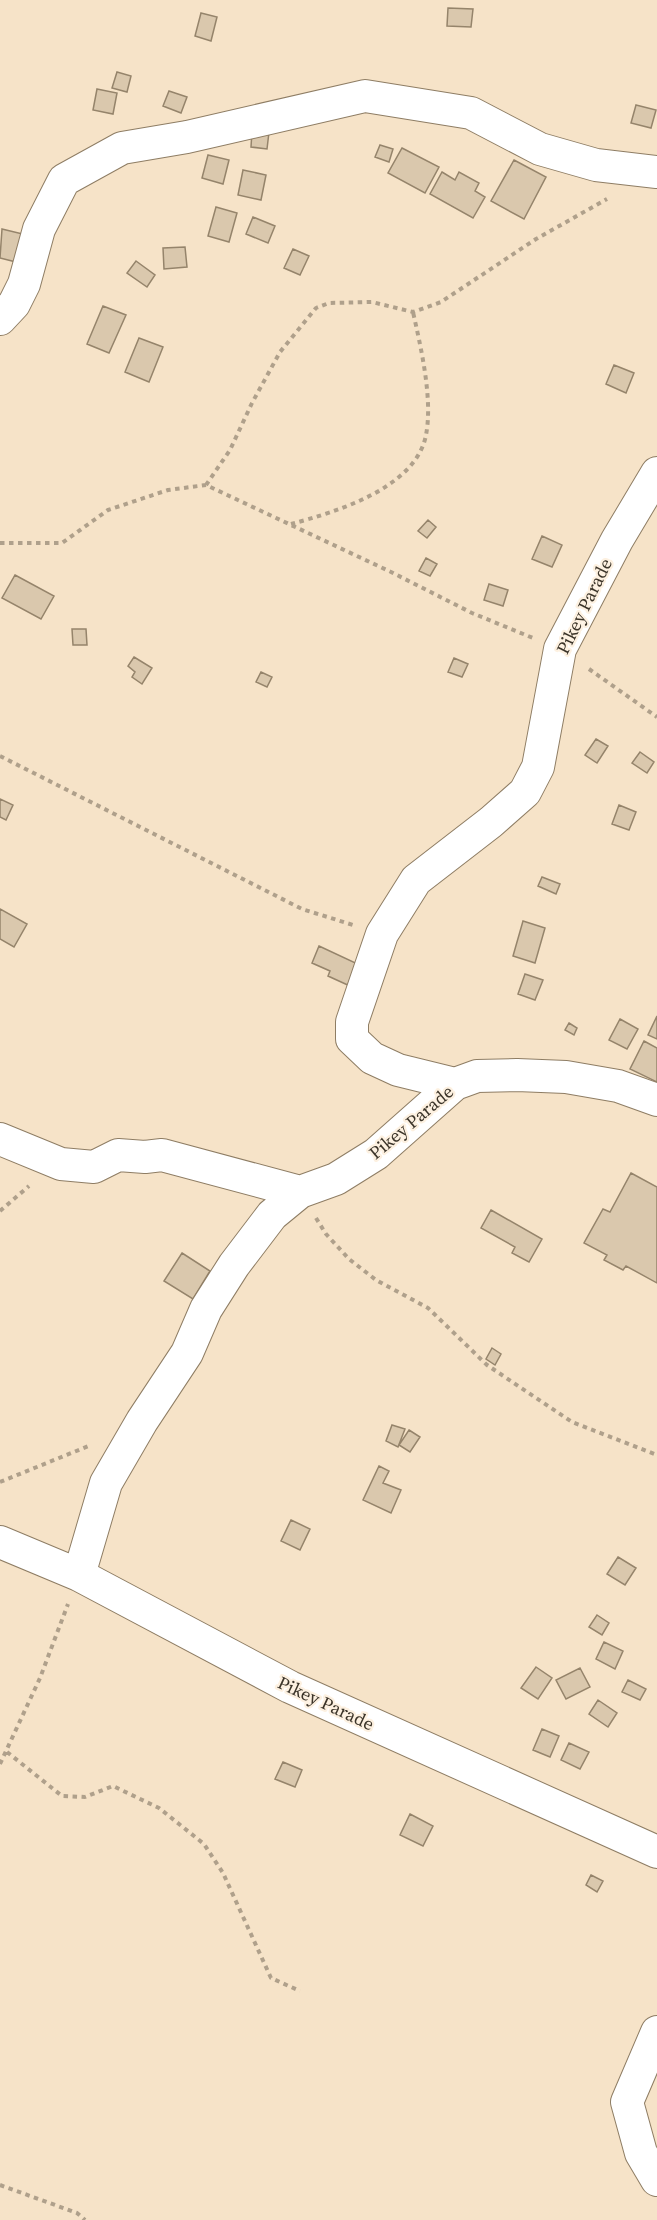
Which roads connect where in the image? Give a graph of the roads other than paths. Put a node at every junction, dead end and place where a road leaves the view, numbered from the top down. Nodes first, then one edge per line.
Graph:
1 (657, 172) edge
2 (0, 319) edge
3 (657, 473) edge
4 (455, 1084) junction
5 (657, 1100) edge
6 (0, 1139) edge
7 (300, 1192) junction
8 (0, 1542) edge
9 (79, 1575) junction
10 (657, 1852) edge
11 (657, 2032) edge
12 (657, 2180) edge

1 - 2 street
3 - 4 street, Pikey Parade
4 - 5 street, Pikey Parade
4 - 7 street, Pikey Parade
6 - 7 street
7 - 9 street, Pikey Parade
8 - 9 street, Pikey Parade
9 - 10 street, Pikey Parade
11 - 12 street

